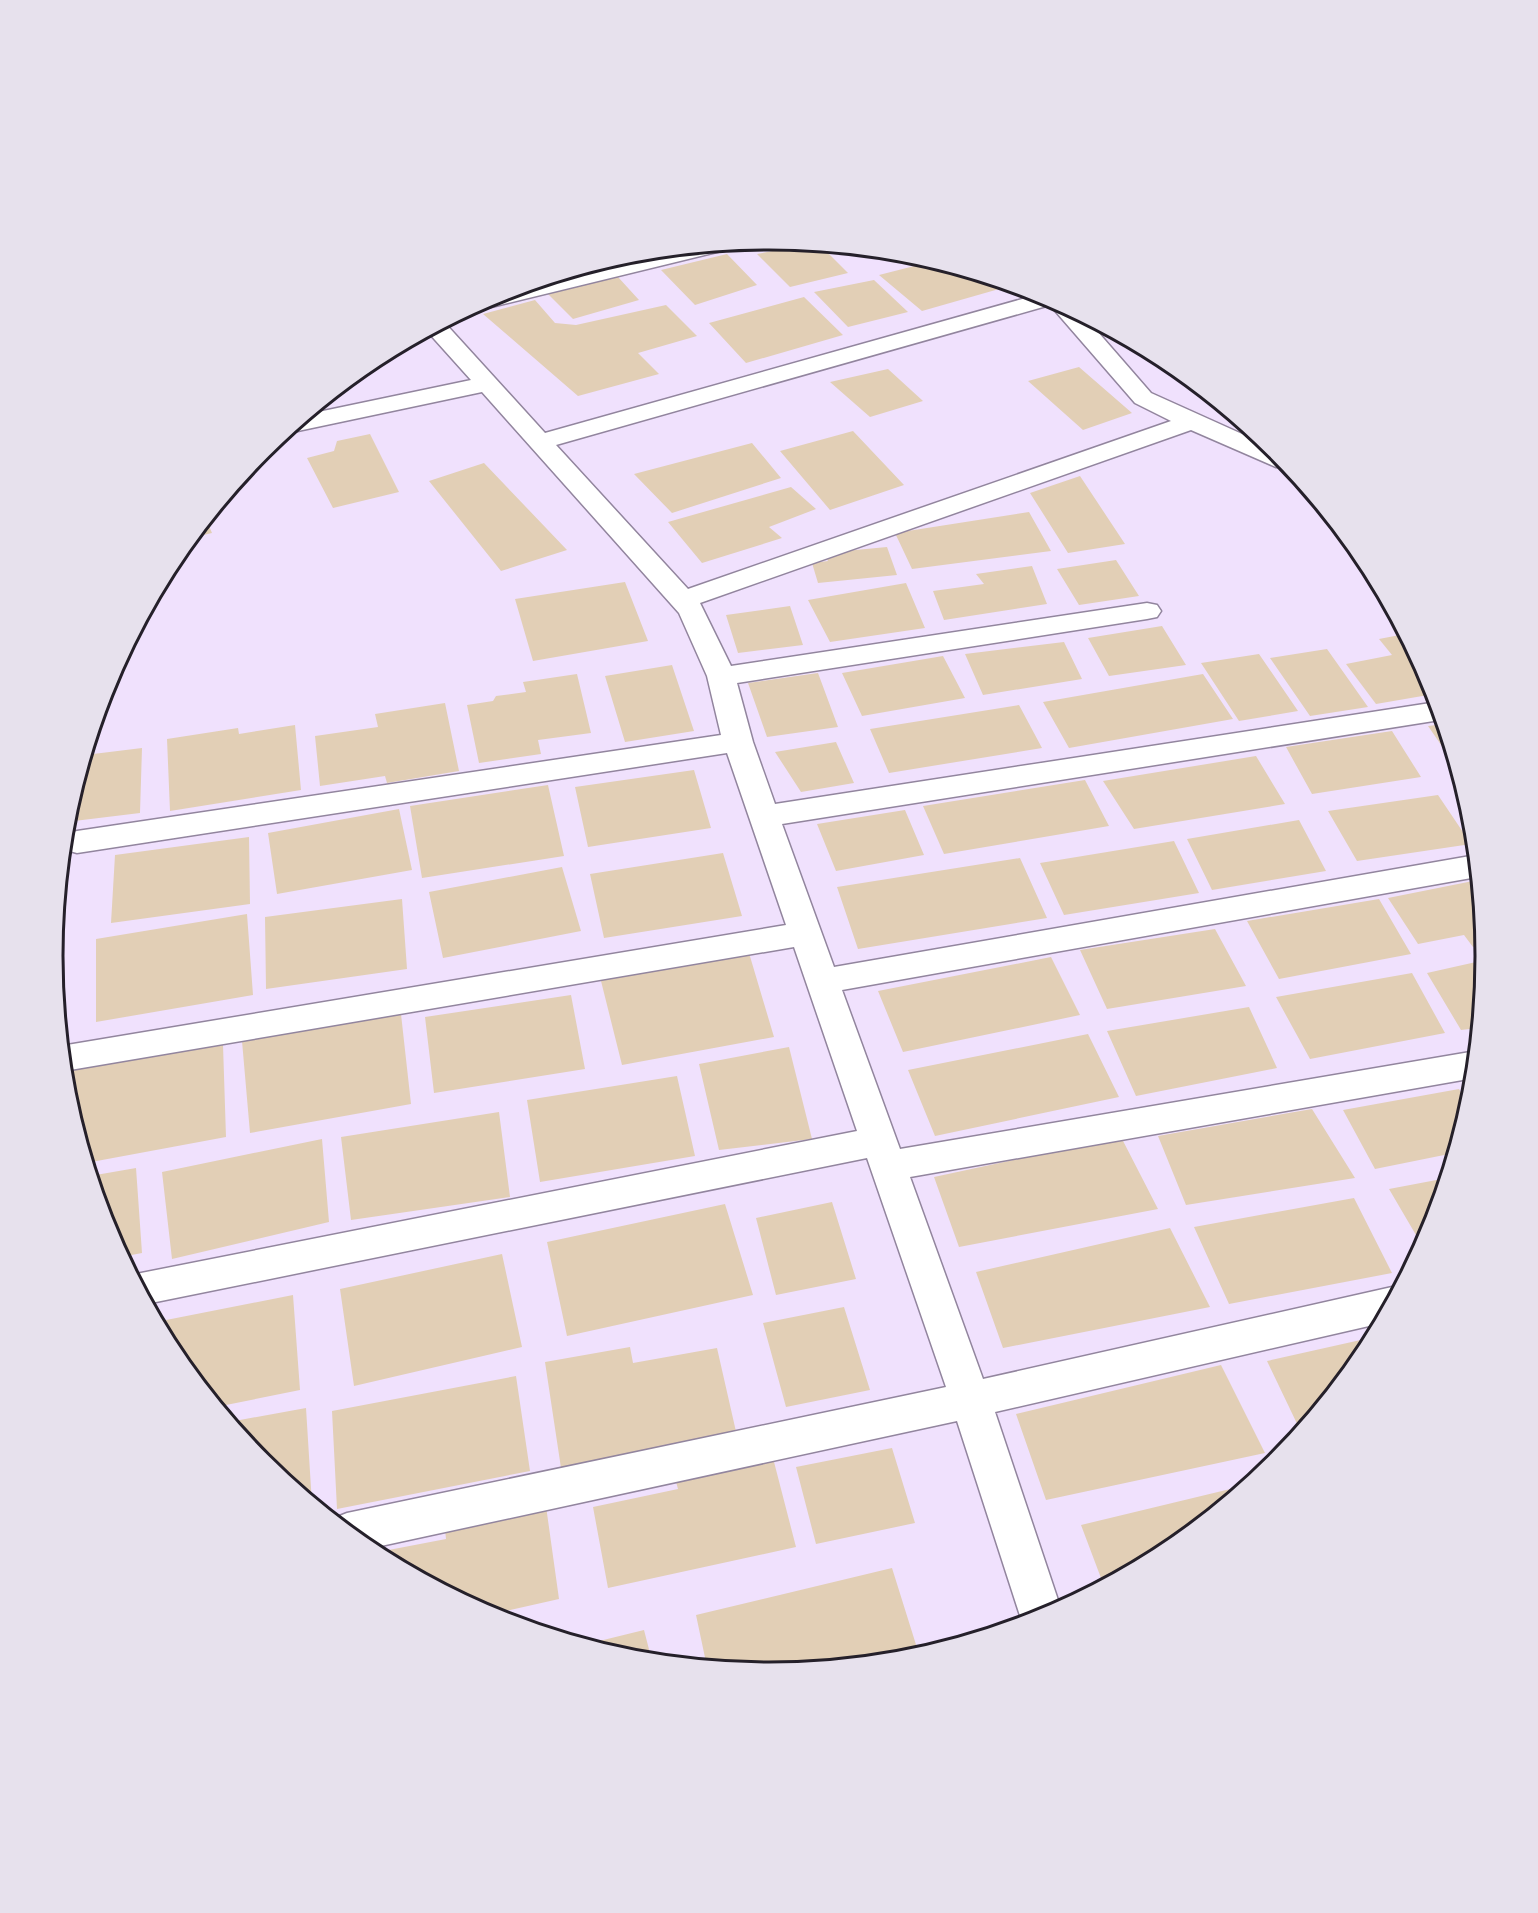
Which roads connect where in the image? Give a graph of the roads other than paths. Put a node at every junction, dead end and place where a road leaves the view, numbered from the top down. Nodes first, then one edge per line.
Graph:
1 (660, 260) edge
2 (544, 287) edge
3 (1035, 302) edge
4 (1075, 320) edge
5 (440, 332) edge
6 (489, 384) junction
7 (309, 422) edge
8 (1192, 422) junction
9 (540, 442) junction
10 (1263, 453) edge
11 (682, 600) junction
12 (1147, 611) dead end
13 (721, 676) junction
14 (1431, 712) edge
15 (738, 742) junction
16 (764, 816) junction
17 (77, 842) dead end
18 (1469, 867) edge
19 (806, 933) junction
20 (823, 981) junction
21 (70, 1057) dead end
22 (1466, 1065) edge
23 (883, 1153) junction
24 (146, 1288) edge
25 (1382, 1306) edge
26 (970, 1400) junction
27 (358, 1531) edge
28 (1039, 1609) edge

1 - 2 street
3 - 9 street
4 - 8 street
5 - 6 street
6 - 7 street
6 - 9 street
8 - 10 street
8 - 11 street
9 - 11 street
11 - 13 street
12 - 13 street
13 - 15 street
14 - 16 street
15 - 16 street
15 - 17 street
16 - 19 street
18 - 20 street
19 - 20 street
19 - 21 street
20 - 23 street
22 - 23 street
23 - 24 street
23 - 26 street
25 - 26 street
26 - 27 street
26 - 28 street

